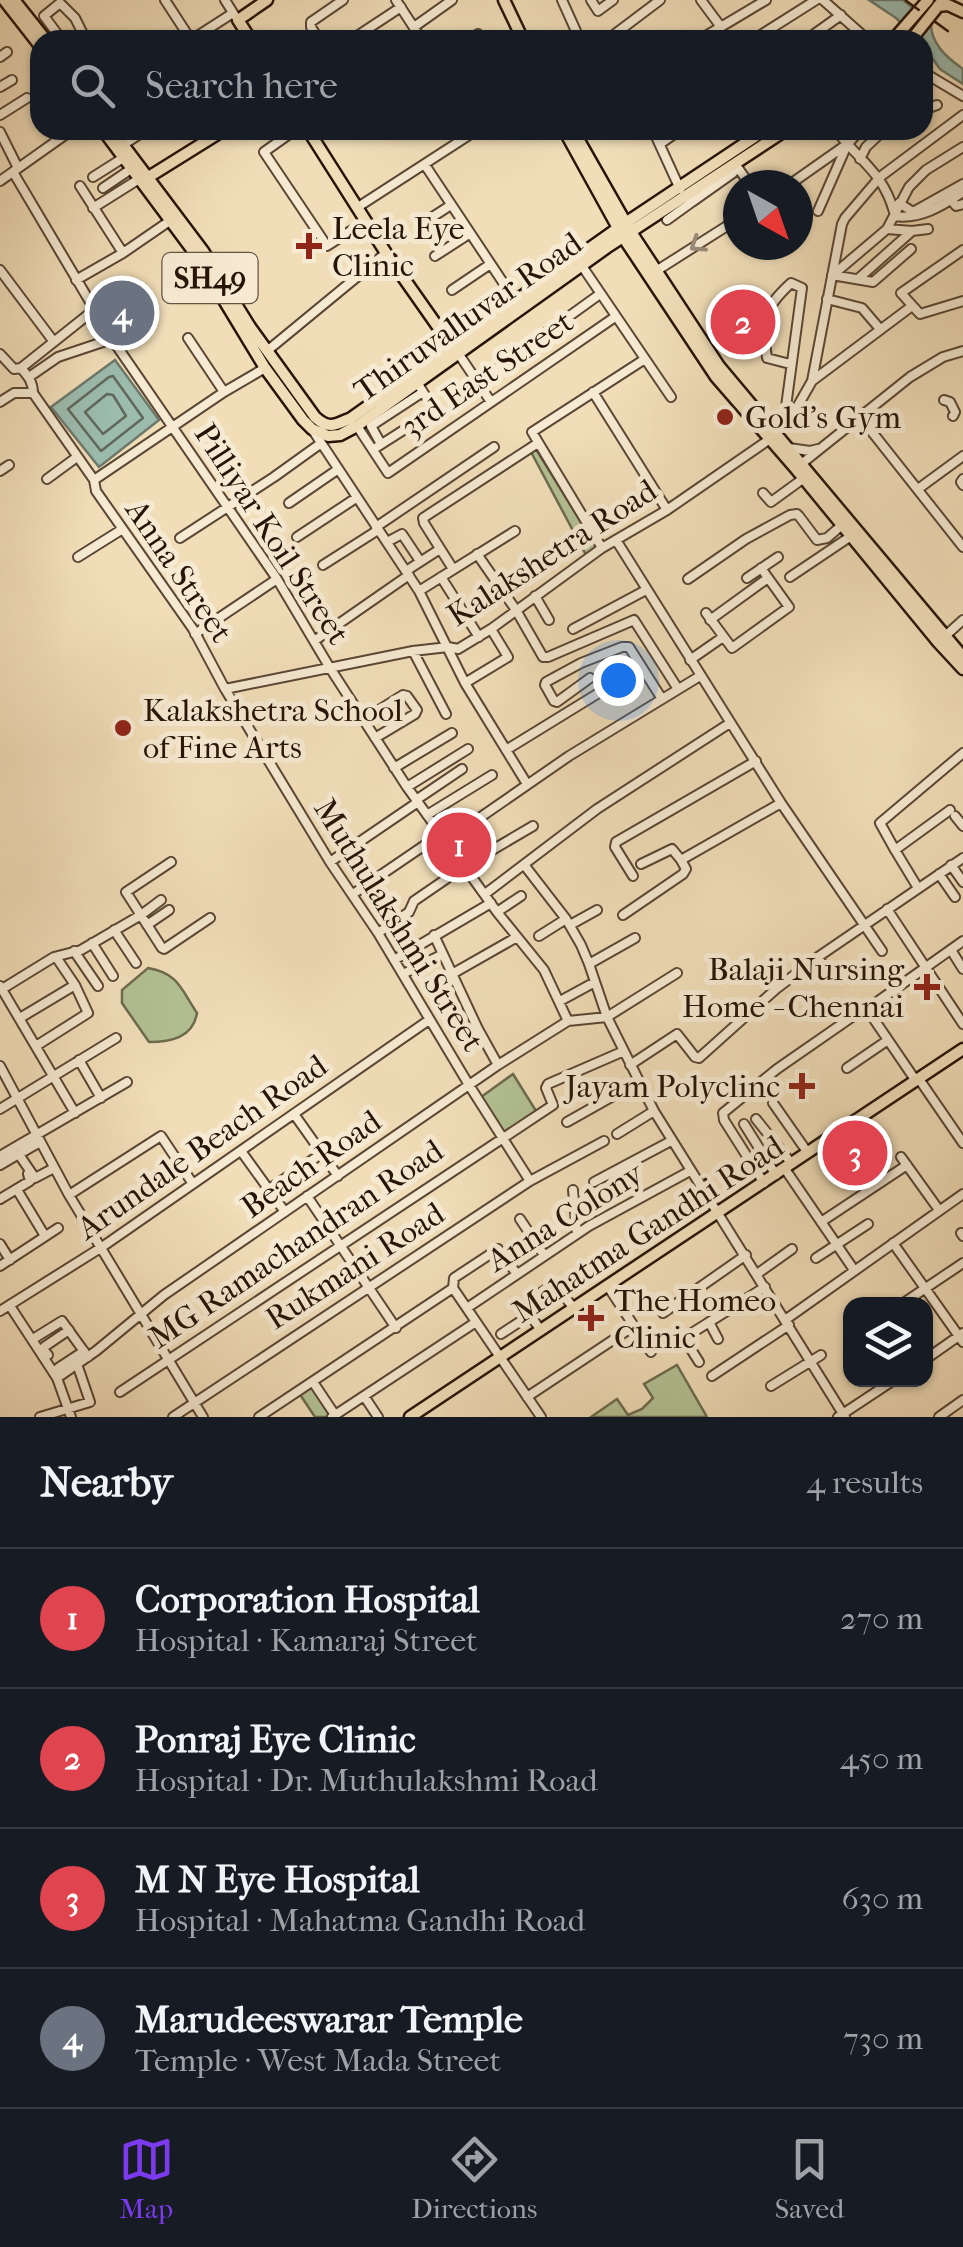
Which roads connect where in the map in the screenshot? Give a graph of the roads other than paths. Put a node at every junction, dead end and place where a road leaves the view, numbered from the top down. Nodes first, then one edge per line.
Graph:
1 (4, 0) edge
2 (14, 0) edge
3 (165, 0) edge
4 (225, 0) edge
5 (268, 0) edge
6 (343, 0) edge
7 (452, 0) edge
8 (504, 0) edge
9 (562, 0) edge
10 (591, 0) edge
11 (613, 0) edge
12 (702, 0) edge
13 (820, 0) edge
14 (656, 1) edge
15 (761, 1) edge
16 (936, 2) edge
17 (398, 3) edge
18 (963, 12) edge
19 (841, 15) junction
20 (235, 16) junction
21 (414, 27) junction
22 (720, 27) junction
23 (45, 30) edge
24 (50, 30) edge
25 (81, 30) edge
26 (184, 30) edge
27 (209, 30) edge
28 (244, 30) edge
29 (313, 30) edge
30 (364, 30) edge
31 (416, 30) edge
32 (518, 30) edge
33 (576, 30) edge
34 (619, 30) edge
35 (715, 30) edge
36 (769, 30) edge
37 (820, 30) edge
38 (857, 30) edge
39 (914, 30) edge
40 (30, 33) edge
41 (933, 78) edge
42 (12, 80) dead end
43 (0, 87) edge
44 (963, 96) edge
45 (27, 98) dead end
46 (937, 106) dead end
47 (933, 107) edge
48 (963, 114) edge
49 (0, 115) edge
50 (0, 132) edge
51 (933, 137) edge
52 (58, 140) edge
53 (112, 140) edge
54 (117, 140) edge
55 (135, 140) edge
56 (205, 140) edge
57 (281, 140) edge
58 (315, 140) edge
59 (461, 140) edge
60 (570, 140) edge
61 (579, 140) edge
62 (658, 140) edge
63 (666, 140) edge
64 (747, 140) edge
65 (773, 140) edge
66 (843, 140) edge
67 (851, 140) edge
68 (873, 140) edge
69 (929, 140) edge
70 (660, 144) junction
71 (846, 145) junction
72 (963, 147) edge
73 (123, 151) junction
74 (860, 158) junction
75 (425, 165) junction
76 (735, 169) joint
77 (16, 170) junction
78 (810, 170) edge
79 (139, 175) junction
80 (880, 177) junction
81 (93, 178) dead end
82 (0, 181) edge
83 (963, 184) edge
84 (80, 186) dead end
85 (104, 188) dead end
86 (963, 192) edge
87 (686, 196) junction
88 (951, 200) junction
89 (963, 204) edge
90 (451, 205) junction
91 (165, 206) junction
92 (358, 206) junction
93 (93, 208) junction
94 (818, 210) dead end
95 (896, 210) junction
96 (171, 220) junction
97 (668, 220) dead end
98 (366, 221) junction
99 (420, 224) dead end
100 (627, 228) junction
101 (723, 229) edge
102 (887, 229) junction
103 (928, 229) dead end
104 (912, 231) junction
105 (469, 234) junction
106 (911, 249) dead end
107 (963, 250) edge
108 (122, 253) junction
109 (386, 253) junction
110 (435, 256) dead end
111 (489, 265) junction
112 (582, 266) junction
113 (0, 270) edge
114 (656, 271) junction
115 (832, 275) junction
116 (858, 279) junction
117 (76, 280) junction
118 (452, 290) dead end
119 (600, 294) junction
120 (827, 299) junction
121 (963, 300) edge
122 (516, 302) junction
123 (912, 306) junction
124 (94, 310) junction
125 (616, 317) junction
126 (880, 329) junction
127 (188, 338) dead end
128 (112, 339) junction
129 (54, 342) junction
130 (454, 350) junction
131 (266, 351) junction
132 (963, 352) edge
133 (0, 354) edge
134 (645, 358) junction
135 (790, 364) junction
136 (21, 368) junction
137 (265, 368) junction
138 (28, 377) junction
139 (812, 380) junction
140 (478, 382) junction
141 (420, 387) junction
142 (224, 392) junction
143 (592, 392) junction
144 (33, 393) junction
145 (671, 397) dead end
146 (944, 400) dead end
147 (0, 402) edge
148 (492, 402) junction
149 (953, 416) dead end
150 (861, 418) junction
151 (172, 426) junction
152 (357, 426) junction
153 (312, 430) junction
154 (777, 430) junction
155 (320, 444) junction
156 (538, 444) junction
157 (494, 446) dead end
158 (378, 447) junction
159 (789, 448) junction
160 (822, 448) junction
161 (963, 456) edge
162 (77, 457) junction
163 (9, 465) dead end
164 (337, 470) junction
165 (801, 470) junction
166 (0, 471) edge
167 (47, 479) dead end
168 (94, 480) junction
169 (918, 489) junction
170 (763, 494) dead end
171 (356, 498) junction
172 (289, 503) dead end
173 (226, 506) junction
174 (667, 510) junction
175 (842, 525) junction
176 (377, 528) junction
177 (121, 530) junction
178 (514, 531) dead end
179 (851, 536) junction
180 (297, 537) dead end
181 (180, 538) dead end
182 (616, 540) junction
183 (386, 542) junction
184 (440, 548) junction
185 (602, 548) junction
186 (963, 548) edge
187 (477, 554) junction
188 (78, 556) dead end
189 (778, 557) dead end
190 (418, 558) dead end
191 (323, 566) dead end
192 (454, 568) junction
193 (761, 568) junction
194 (408, 573) junction
195 (790, 576) dead end
196 (440, 577) junction
197 (747, 578) dead end
198 (768, 578) junction
199 (277, 579) junction
200 (688, 579) dead end
201 (646, 590) junction
202 (420, 591) junction
203 (535, 596) junction
204 (516, 610) junction
205 (550, 620) dead end
206 (963, 620) edge
207 (491, 629) junction
208 (573, 629) dead end
209 (196, 634) junction
210 (478, 637) junction
211 (722, 637) junction
212 (944, 637) junction
213 (314, 641) junction
214 (448, 647) junction
215 (413, 651) junction
216 (963, 658) edge
217 (690, 660) junction
218 (641, 667) junction
219 (330, 668) junction
220 (963, 669) edge
221 (700, 676) junction
222 (590, 678) dead end
223 (465, 683) junction
224 (678, 688) junction
225 (226, 689) junction
226 (662, 698) junction
227 (446, 714) dead end
228 (366, 718) junction
229 (730, 723) junction
230 (452, 733) dead end
231 (378, 736) junction
232 (468, 749) dead end
233 (506, 750) junction
234 (963, 754) edge
235 (756, 761) junction
236 (394, 768) junction
237 (462, 769) dead end
238 (492, 775) dead end
239 (527, 784) junction
240 (407, 787) junction
241 (417, 801) junction
242 (781, 803) junction
243 (428, 816) junction
244 (533, 826) dead end
245 (963, 826) edge
246 (443, 837) junction
247 (895, 850) junction
248 (963, 858) edge
249 (681, 860) junction
250 (170, 862) dead end
251 (330, 862) junction
252 (641, 864) dead end
253 (952, 865) junction
254 (465, 866) junction
255 (525, 866) junction
256 (939, 874) junction
257 (634, 876) dead end
258 (963, 882) edge
259 (918, 888) junction
260 (353, 894) junction
261 (485, 894) junction
262 (521, 896) dead end
263 (955, 897) dead end
264 (161, 900) dead end
265 (494, 907) junction
266 (169, 910) dead end
267 (596, 910) dead end
268 (887, 910) junction
269 (141, 915) junction
270 (623, 915) dead end
271 (210, 918) dead end
272 (568, 922) junction
273 (147, 924) junction
274 (864, 924) junction
275 (114, 930) junction
276 (378, 933) junction
277 (434, 935) junction
278 (539, 936) dead end
279 (517, 937) junction
280 (635, 938) dead end
281 (963, 941) edge
282 (92, 943) junction
283 (950, 950) junction
284 (74, 951) junction
285 (882, 952) dead end
286 (443, 954) junction
287 (56, 957) junction
288 (818, 957) junction
289 (394, 960) junction
290 (136, 963) dead end
291 (590, 964) junction
292 (926, 968) junction
293 (963, 969) edge
294 (827, 972) dead end
295 (677, 973) dead end
296 (403, 974) junction
297 (452, 974) junction
298 (113, 976) dead end
299 (595, 982) junction
300 (75, 986) junction
301 (98, 986) dead end
302 (1, 987) edge
303 (560, 1001) junction
304 (4, 1002) edge
305 (866, 1010) junction
306 (607, 1017) junction
307 (20, 1018) junction
308 (429, 1020) junction
309 (568, 1021) junction
310 (963, 1024) edge
311 (116, 1038) dead end
312 (888, 1040) junction
313 (36, 1046) junction
314 (963, 1050) edge
315 (624, 1052) junction
316 (80, 1060) junction
317 (498, 1065) junction
318 (630, 1065) junction
319 (0, 1066) edge
320 (847, 1068) dead end
321 (54, 1076) junction
322 (917, 1080) junction
323 (127, 1082) dead end
324 (638, 1082) junction
325 (468, 1085) junction
326 (18, 1098) junction
327 (100, 1098) junction
328 (773, 1102) dead end
329 (0, 1109) edge
330 (654, 1112) junction
331 (75, 1113) junction
332 (294, 1114) junction
333 (756, 1119) dead end
334 (567, 1122) dead end
335 (744, 1124) dead end
336 (618, 1134) dead end
337 (961, 1136) edge
338 (501, 1138) junction
339 (38, 1139) junction
340 (604, 1141) dead end
341 (672, 1141) junction
342 (241, 1151) junction
343 (15, 1152) junction
344 (808, 1153) junction
345 (321, 1154) junction
346 (0, 1156) edge
347 (0, 1165) edge
348 (54, 1169) junction
349 (785, 1170) junction
350 (690, 1171) junction
351 (338, 1176) junction
352 (530, 1181) junction
353 (594, 1182) dead end
354 (764, 1183) junction
355 (193, 1184) junction
356 (268, 1190) junction
357 (572, 1190) dead end
358 (19, 1193) junction
359 (963, 1194) edge
360 (69, 1195) junction
361 (307, 1196) junction
362 (1, 1201) edge
363 (939, 1210) junction
364 (284, 1212) junction
365 (718, 1214) junction
366 (520, 1220) dead end
367 (822, 1222) junction
368 (868, 1224) dead end
369 (58, 1228) dead end
370 (577, 1234) junction
371 (45, 1236) junction
372 (893, 1242) junction
373 (0, 1244) edge
374 (340, 1245) junction
375 (837, 1245) junction
376 (102, 1248) junction
377 (792, 1248) dead end
378 (544, 1255) junction
379 (746, 1255) junction
380 (816, 1258) dead end
381 (10, 1260) junction
382 (963, 1263) edge
383 (0, 1266) edge
384 (854, 1270) junction
385 (594, 1272) dead end
386 (517, 1274) junction
387 (757, 1274) junction
388 (608, 1285) junction
389 (765, 1287) junction
390 (369, 1288) junction
391 (453, 1288) junction
392 (926, 1288) junction
393 (563, 1293) junction
394 (912, 1297) edge
395 (10, 1306) junction
396 (573, 1307) junction
397 (467, 1308) junction
398 (0, 1311) edge
399 (662, 1313) dead end
400 (142, 1315) junction
401 (530, 1315) junction
402 (476, 1322) junction
403 (708, 1322) junction
404 (787, 1323) junction
405 (634, 1326) junction
406 (396, 1328) junction
407 (540, 1329) junction
408 (70, 1330) junction
409 (502, 1334) dead end
410 (962, 1337) edge
411 (32, 1338) junction
412 (718, 1339) dead end
413 (651, 1352) dead end
414 (86, 1354) junction
415 (821, 1355) dead end
416 (933, 1355) edge
417 (48, 1356) dead end
418 (501, 1356) junction
419 (168, 1358) junction
420 (699, 1362) dead end
421 (811, 1362) junction
422 (79, 1367) junction
423 (61, 1370) junction
424 (712, 1376) dead end
425 (313, 1382) junction
426 (772, 1386) dead end
427 (884, 1387) edge
428 (120, 1392) dead end
429 (364, 1396) junction
430 (527, 1396) junction
431 (963, 1400) edge
432 (194, 1401) junction
433 (69, 1412) edge
434 (334, 1416) edge
435 (842, 1416) edge
436 (40, 1417) edge
437 (173, 1417) edge
438 (203, 1417) edge
439 (259, 1417) edge
440 (378, 1417) edge
441 (410, 1417) edge
442 (541, 1417) edge
443 (938, 1417) edge

1 - 40 main road
2 - 23 main road
3 - 26 street
4 - 20 street
5 - 20 main road
6 - 29 street
7 - 21 street
8 - 32 main road
9 - 33 street
10 - 11 street
12 - 22 street
13 - 19 street
13 - 36 street
14 - 34 street
15 - 22 street
16 - 18 main road
16 - 39 main road
17 - 21 street
17 - 30 street
19 - 37 street
19 - 38 street
20 - 27 street
20 - 28 main road
21 - 31 street
22 - 35 street
24 - 25 street
41 - 44 street
42 - 43 street
45 - 49 street
46 - 47 street
48 - 51 street
50 - 77 street, Pilliyar Koil Street
52 - 77 street
53 - 73 main road, SH49
54 - 73 main road, SH49
55 - 73 street
56 - 79 main road
57 - 98 street
58 - 92 main road
59 - 75 street
60 - 100 main road
61 - 100 main road
62 - 70 street
63 - 70 street
64 - 87 main road
65 - 76 main road
66 - 71 street
67 - 71 street
68 - 74 street
69 - 80 street
70 - 87 street
71 - 74 street
71 - 78 street
71 - 94 street
72 - 95 street
73 - 79 main road, SH49
73 - 79 main road, SH49
73 - 81 street
74 - 80 street
75 - 90 street
75 - 92 street
76 - 87 main road
77 - 82 street
77 - 117 street, Pilliyar Koil Street
79 - 85 street
79 - 91 main road, SH49
79 - 93 street
80 - 95 street
80 - 115 street
83 - 95 street
84 - 93 street
86 - 88 street
87 - 97 street
87 - 100 main road
87 - 100 main road, Thiruvalluvar Road / SH49
88 - 89 street
88 - 95 street
90 - 99 street
90 - 105 street
91 - 96 main road, SH49
91 - 131 main road, Thiruvalluvar Road / SH49
92 - 98 main road
93 - 108 street
95 - 102 street
96 - 108 street
96 - 137 main road, SH49
98 - 109 main road
100 - 112 main road, Thiruvalluvar Road / SH49
100 - 114 main road
100 - 122 main road, SH49
100 - 154 main road
101 -> 114 street
102 - 104 street
102 - 115 street
103 - 104 street
104 - 116 street
105 - 110 street
105 - 111 street
106 - 116 street
107 - 123 street
108 - 117 street
109 - 130 main road
109 - 131 street
111 - 118 street
111 - 122 street
112 - 119 street
112 - 130 main road, Thiruvalluvar Road / SH49
113 - 129 street
114 - 154 main road
115 - 116 street
115 - 120 street
117 - 124 street, Pilliyar Koil Street
119 - 125 street
119 - 140 street
120 - 126 street
120 - 139 street
121 - 123 street
122 - 130 main road, SH49
123 - 126 street
124 - 128 street, Pilliyar Koil Street
124 - 129 street
125 - 134 street
125 - 148 street, 3rd East Street
126 - 139 street
127 - 142 street
128 - 138 street
128 - 151 street, Pilliyar Koil Street
129 - 136 street
130 - 131 main road, Thiruvalluvar Road / SH49
130 - 140 street
130 - 141 main road, Thiruvalluvar Road / SH49
132 - 150 street
133 - 136 street
134 - 143 street
134 - 145 street
135 - 135 street
135 - 154 street
136 - 138 street
137 - 142 street
137 - 153 main road, SH49
138 - 144 street, Anna Street
139 - 154 street
140 - 148 street
141 - 152 main road, Thiruvalluvar Road / SH49
141 - 158 street
141 - 158 street
142 - 151 street
143 - 156 street
143 - 174 street
144 - 147 street
144 - 162 street, Anna Street
146 - 149 street
148 - 158 street, 3rd East Street
150 - 160 street
150 - 169 street
151 - 168 street
151 - 173 street, Pilliyar Koil Street
152 - 153 main road, Thiruvalluvar Road
152 - 158 street
153 - 155 street
154 - 159 main road
154 - 165 main road
154 - 174 street, Kalakshetra Road
155 - 164 street
155 - 173 street
156 - 184 street
156 - 185 street
157 - 176 street
159 - 160 street
159 - 165 main road
160 - 165 street
161 - 169 street
162 - 167 street
162 - 168 street, Anna Street
163 - 166 street
164 - 171 street
164 - 172 street
165 - 170 street
165 - 175 main road
165 - 212 main road
168 - 177 street, Anna Street
169 - 186 street
171 - 176 street
171 - 180 street
173 - 181 street
173 - 199 street, Pilliyar Koil Street
174 - 182 street, Kalakshetra Road
175 - 179 main road
175 - 200 street
176 - 183 street
176 - 191 street
177 - 188 street
177 - 209 street, Anna Street
178 - 187 street
179 - 195 street
179 - 220 main road
182 - 185 street, Kalakshetra Road
182 - 201 street
183 - 190 street
183 - 194 street
184 - 192 street
184 - 194 street
185 - 203 street, Kalakshetra Road
187 - 192 street
187 - 204 street
189 - 193 street
192 - 196 street
193 - 197 street
193 - 198 street
194 - 202 street
194 - 213 street
196 - 202 street
196 - 210 street
198 - 211 street
198 - 211 street
199 - 209 street
199 - 213 street, Pilliyar Koil Street
201 - 208 street
201 - 217 street
202 - 214 street
203 - 204 street, Kalakshetra Road
203 - 205 street
204 - 207 street, Kalakshetra Road
204 - 224 street
206 - 212 street
207 - 210 street, Kalakshetra Road
207 - 223 street
209 - 225 street, Anna Street
210 - 214 street, Kalakshetra Road
211 - 217 street
212 - 216 main road
213 - 219 street, Pilliyar Koil Street
214 - 215 street, Kalakshetra Road
214 - 223 street
215 - 219 street, Kalakshetra Road
215 - 227 street
217 - 221 street
218 - 222 street
218 - 226 street
218 - 233 street
219 - 225 street, Kalakshetra Road
219 - 228 street, Pilliyar Koil Street
221 - 224 street
221 - 229 street
223 - 233 street
224 - 226 street
225 - 251 street, Muthulakshmi Street
226 - 239 street
228 - 231 street, Pilliyar Koil Street
228 - 231 street
229 - 235 street
229 - 255 street
230 - 236 street
231 - 236 street, Pilliyar Koil Street
232 - 240 street
233 - 239 street
234 - 247 street
235 - 242 street
235 - 257 street
236 - 240 street, Pilliyar Koil Street
237 - 241 street
238 - 243 street
239 - 246 street
240 - 241 street, Pilliyar Koil Street
241 - 243 street, Pilliyar Koil Street
241 - 251 street
242 - 249 street
242 - 274 street
243 - 246 street, Pilliyar Koil Street
244 - 254 street
245 - 247 street
246 - 254 street, Pilliyar Koil Street
246 - 260 street
247 - 259 street
248 - 253 street
249 - 252 street
249 - 270 street
250 - 269 street
251 - 260 street, Muthulakshmi Street
253 - 256 street
253 - 258 street
254 - 261 street, Pilliyar Koil Street
254 - 276 street
255 - 261 street
255 - 272 street
256 - 259 street
256 - 263 street
259 - 268 street
260 - 276 street, Muthulakshmi Street
261 - 265 street, Pilliyar Koil Street
262 - 265 street
264 - 269 street
265 - 277 street
265 - 279 street, Pilliyar Koil Street
266 - 273 street
267 - 272 street
268 - 274 street
268 - 292 street
269 - 273 street
269 - 275 street
271 - 273 street
272 - 278 street
272 - 291 street
274 - 285 street
274 - 288 street
275 - 282 street
275 - 290 street
276 - 289 street, Muthulakshmi Street
277 - 286 street
277 - 289 street
279 - 297 street
279 - 303 street, Pilliyar Koil Street
280 - 291 street
281 - 283 street
282 - 284 street
282 - 298 street
283 - 292 street
283 - 293 street
284 - 287 street
284 - 301 street
286 - 296 street
286 - 297 street
287 - 300 street
287 - 302 street
288 - 294 street
288 - 318 street
289 - 296 street, Muthulakshmi Street
291 - 299 street
292 - 305 street
292 - 310 street
295 - 306 street
296 - 308 street, Muthulakshmi Street
297 - 317 street
299 - 303 street
299 - 306 street
300 - 307 street
300 - 313 street
302 - 304 street
303 - 309 street, Pilliyar Koil Street
304 - 307 street
305 - 312 street
305 - 354 street
306 - 309 street, Beach Road
306 - 315 street
307 - 313 street
308 - 325 street, Muthulakshmi Street
308 - 332 street, Arundale Beach Road
309 - 317 street, Beach Road
311 - 316 street
312 - 320 street
312 - 322 street
313 - 321 street
314 - 322 main road, Mahatma Gandhi Road
315 - 318 street
315 - 338 street, MG Ramachandran Road
316 - 321 street
316 - 327 street
317 - 325 street, Beach Road
318 - 324 street
319 - 326 street
321 - 326 street
321 - 331 street
322 - 337 street
322 - 344 main road, Mahatma Gandhi Road
323 - 327 street
324 - 330 street
324 - 334 street
325 - 338 street, Muthulakshmi Street
325 - 351 street, Beach Road
326 - 329 street
326 - 339 street
327 - 331 street
328 - 344 street
330 - 336 street
330 - 341 street
331 - 339 street
332 - 342 street, Arundale Beach Road
332 - 345 street
333 - 349 street
335 - 349 street
338 - 352 street, Muthulakshmi Street
338 - 374 street, MG Ramachandran Road
339 - 343 street
339 - 348 street
339 - 348 street
340 - 352 street, Rukmani Road
341 - 350 street
341 - 353 street
342 - 355 street, Arundale Beach Road
342 - 356 street
343 - 346 street
343 - 347 street
343 - 362 street
344 - 349 main road, Mahatma Gandhi Road
345 - 351 street
345 - 356 street
348 - 358 street
348 - 360 street
349 - 354 main road, Mahatma Gandhi Road
349 - 367 street
350 - 365 street
350 - 370 street, Anna Colony
351 - 361 street, Beach Road
352 - 390 street, Rukmani Road
354 - 365 main road, Mahatma Gandhi Road
355 - 360 street
355 - 376 street, Arundale Beach Road
356 - 364 street
357 - 370 street
358 - 362 street
358 - 371 street
359 - 363 street
360 - 376 street
361 - 364 street, Beach Road
361 - 374 street
363 - 367 street
363 - 372 street
364 - 400 street, Beach Road
365 - 379 street
365 - 388 main road, Mahatma Gandhi Road
366 - 378 street
367 - 375 street
368 - 375 street
369 - 371 street
370 - 378 street, Anna Colony
371 - 381 street
372 - 384 street
372 - 392 street
373 - 381 street
374 - 390 street
374 - 419 street, MG Ramachandran Road
375 - 380 street
375 - 384 street
376 - 395 street, Arundale Beach Road
376 - 400 street
377 - 387 street
378 - 386 street, Anna Colony
379 - 387 street
379 - 399 street
381 - 383 street
382 - 392 street
384 - 404 street
385 - 393 street
386 - 391 street
386 - 397 street, Anna Colony
387 - 389 street
388 - 396 main road, Mahatma Gandhi Road
388 - 405 street
389 - 403 street
389 - 404 street
390 - 406 street
390 - 432 street, Rukmani Road
391 - 397 street
391 - 406 street
392 - 394 street
392 - 410 street
393 - 396 street
393 - 401 street
395 - 398 street, Arundale Beach Road
395 - 411 street
396 - 407 main road, Mahatma Gandhi Road
397 - 402 street
400 - 414 street, Beach Road
400 - 419 street
401 - 407 street
401 - 409 street
402 - 418 street
402 - 429 street
403 - 412 street
403 - 420 street
404 - 421 street
404 - 424 street
405 - 413 street
405 - 430 street
406 - 425 street
407 - 418 main road, Mahatma Gandhi Road
408 - 411 street
408 - 414 street
408 - 417 street
410 - 416 street
411 - 423 street
414 - 422 street, Beach Road
414 - 423 street
415 - 421 street
418 - 430 street
418 - 441 main road, Mahatma Gandhi Road
419 - 428 street, MG Ramachandran Road
419 - 432 street
421 - 426 street
421 - 435 street
422 - 423 street, Beach Road
422 - 433 street
422 - 433 street
423 - 433 street
425 - 434 street
425 - 439 street
427 - 435 street
429 - 434 street
429 - 440 street
430 - 442 street
431 - 443 street
432 - 437 street, Rukmani Road
432 - 438 street
433 - 436 street

